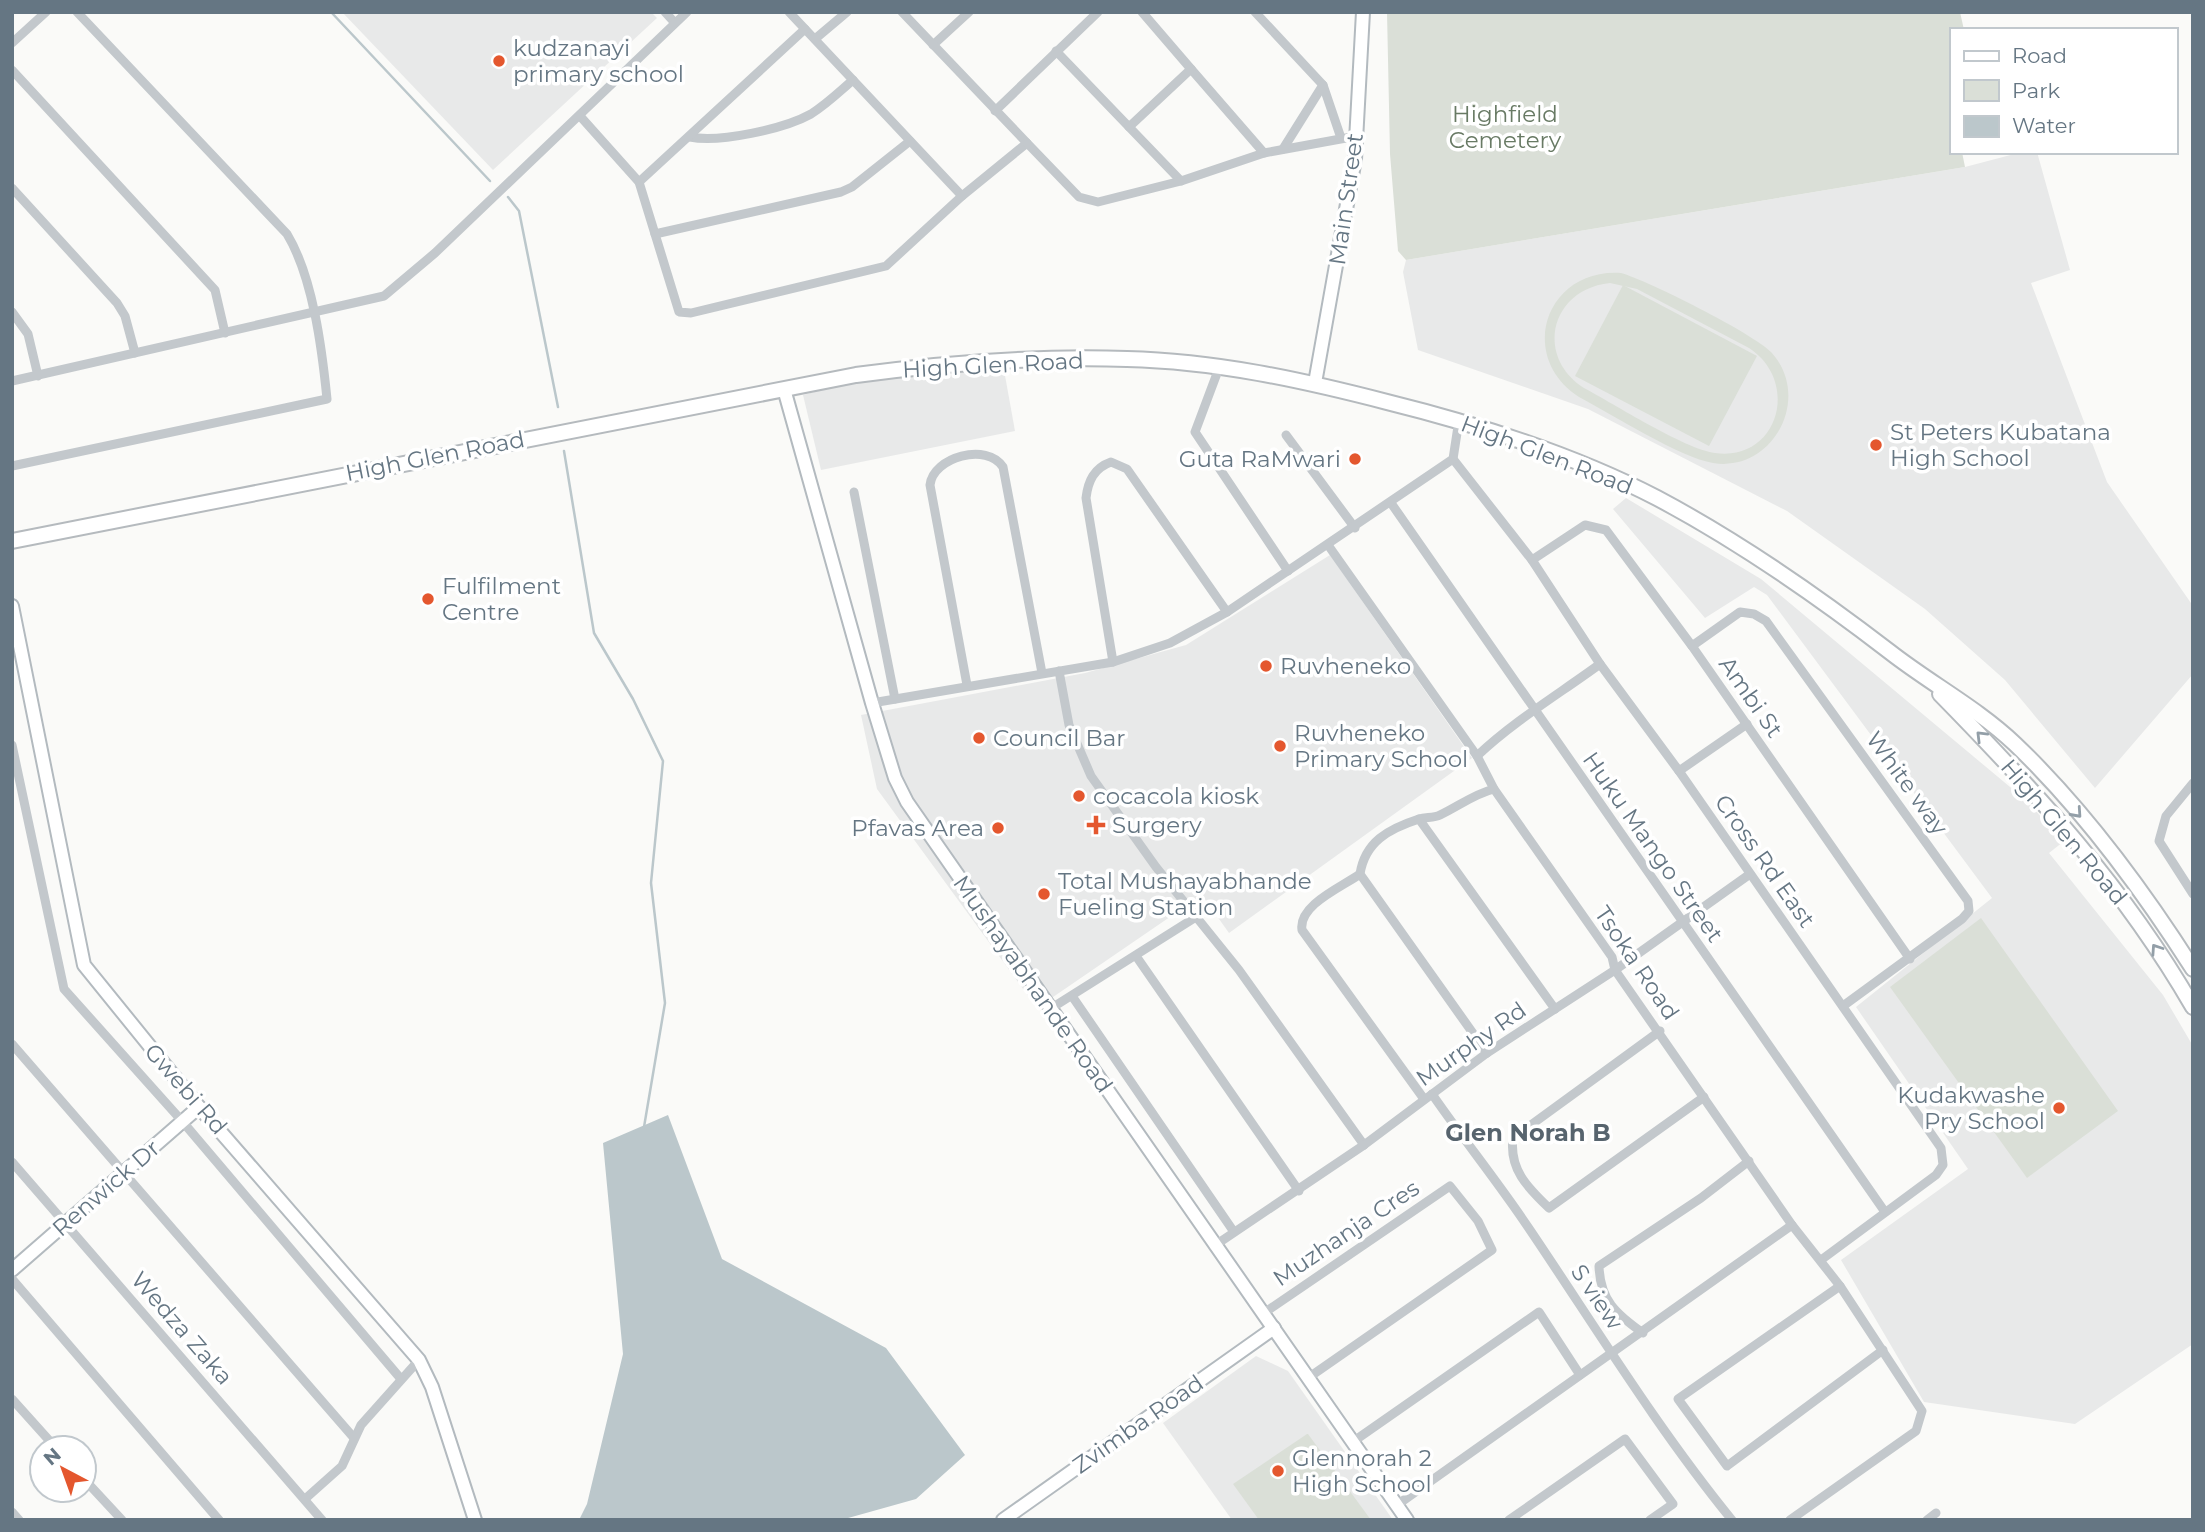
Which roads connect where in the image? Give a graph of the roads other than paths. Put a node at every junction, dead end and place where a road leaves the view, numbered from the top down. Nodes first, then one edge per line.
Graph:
1 (46, 12) edge
2 (77, 12) edge
3 (665, 12) edge
4 (687, 12) edge
5 (789, 12) edge
6 (847, 12) edge
7 (902, 12) edge
8 (969, 12) edge
9 (1098, 12) edge
10 (1142, 12) edge
11 (1255, 12) edge
12 (1363, 12) edge
13 (675, 23) junction
14 (805, 29) junction
15 (816, 39) junction
16 (12, 43) edge
17 (933, 45) junction
18 (1056, 51) junction
19 (1191, 69) junction
20 (12, 70) edge
21 (853, 80) junction
22 (1323, 85) junction
23 (995, 111) junction
24 (580, 116) junction
25 (1129, 127) junction
26 (1357, 136) junction
27 (690, 137) junction
28 (1341, 138) junction
29 (910, 141) junction
30 (1027, 143) junction
31 (1283, 149) junction
32 (1264, 153) junction
33 (1181, 181) junction
34 (639, 182) junction
35 (12, 188) edge
36 (962, 195) junction
37 (655, 234) junction
38 (12, 312) edge
39 (313, 312) junction
40 (225, 333) junction
41 (135, 353) junction
42 (1219, 368) junction
43 (38, 376) junction
44 (12, 381) edge
45 (1315, 383) junction
46 (784, 389) junction
47 (1459, 420) junction
48 (1286, 435) dead end
49 (1453, 459) junction
50 (12, 466) edge
51 (854, 492) dead end
52 (1391, 503) junction
53 (1355, 528) junction
54 (12, 541) edge
55 (1328, 545) junction
56 (1532, 560) junction
57 (1288, 571) junction
58 (12, 606) edge
59 (1227, 612) junction
60 (1692, 646) junction
61 (1113, 662) junction
62 (1600, 664) junction
63 (1059, 671) junction
64 (1917, 671) junction
65 (1042, 673) junction
66 (967, 685) junction
67 (895, 699) junction
68 (872, 703) junction
69 (1534, 713) junction
70 (1747, 724) junction
71 (12, 745) edge
72 (1477, 756) junction
73 (1679, 771) junction
74 (2193, 783) edge
75 (1494, 789) junction
76 (1419, 819) junction
77 (1360, 874) junction
78 (1750, 874) junction
79 (2193, 894) edge
80 (1196, 916) junction
81 (1682, 922) junction
82 (1136, 956) junction
83 (1910, 959) junction
84 (2193, 969) edge
85 (1615, 970) junction
86 (1072, 996) junction
87 (1843, 1006) junction
88 (2193, 1007) edge
89 (1050, 1009) junction
90 (1555, 1009) junction
91 (1660, 1031) junction
92 (12, 1044) edge
93 (1486, 1053) junction
94 (1428, 1096) junction
95 (1704, 1097) junction
96 (199, 1107) junction
97 (182, 1121) junction
98 (1364, 1145) junction
99 (1749, 1161) junction
100 (12, 1162) edge
101 (124, 1172) junction
102 (1299, 1191) junction
103 (1885, 1212) junction
104 (65, 1223) junction
105 (1792, 1225) junction
106 (1234, 1232) junction
107 (1214, 1246) junction
108 (1821, 1260) junction
109 (12, 1270) edge
110 (12, 1279) edge
111 (1840, 1286) junction
112 (1264, 1313) junction
113 (1274, 1328) junction
114 (1643, 1333) junction
115 (1883, 1350) junction
116 (1612, 1355) junction
117 (419, 1360) junction
118 (1580, 1375) junction
119 (1308, 1378) junction
120 (401, 1380) junction
121 (12, 1399) edge
122 (43, 1434) edge
123 (354, 1438) junction
124 (1354, 1441) junction
125 (98, 1494) edge
126 (305, 1499) junction
127 (1397, 1505) junction
128 (12, 1512) edge
129 (1936, 1513) dead end
130 (19, 1520) edge
131 (122, 1520) edge
132 (219, 1520) edge
133 (322, 1520) edge
134 (475, 1520) edge
135 (1003, 1520) edge
136 (1407, 1520) edge
137 (1509, 1520) edge
138 (1650, 1520) edge
139 (1732, 1520) edge
140 (1790, 1520) edge
141 (1927, 1520) edge

1 - 16 street
2 - 39 street
3 - 13 street
4 - 13 street
5 - 14 street
6 - 15 street
7 - 17 street
8 - 17 street
9 - 18 street
10 - 19 street
11 - 22 street
12 - 26 street, Main Street
13 - 24 street
14 - 15 street
14 - 27 street
15 - 21 street
17 - 23 street
18 - 23 street
18 - 25 street
19 - 25 street
19 - 32 street
20 - 40 street
21 - 27 street
21 - 29 street
22 - 28 street
22 - 31 street
23 - 30 street
24 - 34 street
24 - 39 street
25 - 33 street
26 - 28 street
26 - 45 street, Main Street
27 - 34 street
28 - 31 street
29 - 36 street
29 - 37 street
30 - 33 street
30 - 36 street
31 - 32 street
32 - 33 street
34 - 37 street
35 - 41 street
36 - 37 street
38 - 43 street
39 - 40 street
39 - 50 street
40 - 41 street
41 - 43 street
42 - 45 main road, High Glen Road
42 - 46 main road, High Glen Road
42 - 57 street
43 - 44 street
45 - 47 main road, High Glen Road
46 - 54 main road, High Glen Road
46 - 68 street, Mushayabhande Road
47 - 49 street
47 - 64 main road, High Glen Road
48 - 53 street
49 - 52 street
49 - 56 street, Cross Rd East
51 - 67 street
52 - 53 street
52 - 69 street, Huku Mango Street
53 - 55 street
55 - 57 street
55 - 72 street, Tsoka Road
56 - 60 street, Ambi St
56 - 62 street, Cross Rd East
57 - 59 street
58 - 96 street, Gwebi Rd
59 - 61 street
59 - 61 street
60 - 70 street, Ambi St
60 - 83 street, White way
61 - 63 street
62 - 69 street
62 - 73 street, Cross Rd East
63 - 65 street
63 - 80 street
64 -> 84 main road, High Glen Road
88 -> 64 main road, High Glen Road
65 - 66 street
65 - 66 street
66 - 67 street
67 - 68 street
68 - 89 street, Mushayabhande Road
69 - 72 street
69 - 81 street, Huku Mango Street
70 - 73 street
70 - 83 street, Ambi St
71 - 97 street
72 - 75 street, Tsoka Road
73 - 78 street, Cross Rd East
74 - 79 street
75 - 76 street
75 - 85 street, Tsoka Road
76 - 77 street
76 - 90 street
77 - 93 street
77 - 94 street, S view
78 - 81 street, Murphy Rd
78 - 87 street, Cross Rd East
80 - 82 street
80 - 98 street
81 - 85 street, Murphy Rd
81 - 103 street, Huku Mango Street
82 - 86 street
82 - 102 street
83 - 87 street, White way
85 - 90 street, Murphy Rd
85 - 91 street, Tsoka Road
86 - 89 street
86 - 106 street
87 - 103 street, Cross Rd East
89 - 107 street, Mushayabhande Road
90 - 93 street, Murphy Rd
91 - 95 street, Tsoka Road
91 - 95 street
92 - 101 street
93 - 94 street, Murphy Rd
94 - 98 street, Murphy Rd
94 - 116 street, S view
95 - 99 street, Tsoka Road
96 - 97 street, Renwick Dr
96 - 117 street, Gwebi Rd
97 - 101 street, Renwick Dr
97 - 120 street
98 - 102 street, Murphy Rd
99 - 105 street, Tsoka Road
99 - 114 street
100 - 104 street, Wedza Zaka
101 - 104 street, Renwick Dr
101 - 123 street
102 - 106 street, Murphy Rd
103 - 108 street, Cross Rd East
104 - 109 street, Renwick Dr
104 - 126 street, Wedza Zaka
105 - 108 street, Tsoka Road
105 - 114 street
106 - 107 street, Murphy Rd
107 - 112 street, Mushayabhande Road
108 - 111 street, Tsoka Road
110 - 132 street
111 - 115 street, Tsoka Road
111 - 115 street
112 - 113 street, Mushayabhande Road
112 - 119 street, Muzhanja Cres
113 - 119 street, Mushayabhande Road
113 - 135 street, Zvimba Road
114 - 116 street
115 - 140 street, Tsoka Road
116 - 118 street
116 - 139 street, S view
117 - 120 street
117 - 134 street, Gwebi Rd
118 - 124 street
118 - 127 street
119 - 124 street, Mushayabhande Road
120 - 123 street
121 - 122 street
123 - 126 street
124 - 127 street, Mushayabhande Road
125 - 131 street
126 - 133 street, Wedza Zaka
127 - 136 street, Mushayabhande Road
128 - 130 street
129 - 141 street
137 - 138 street

